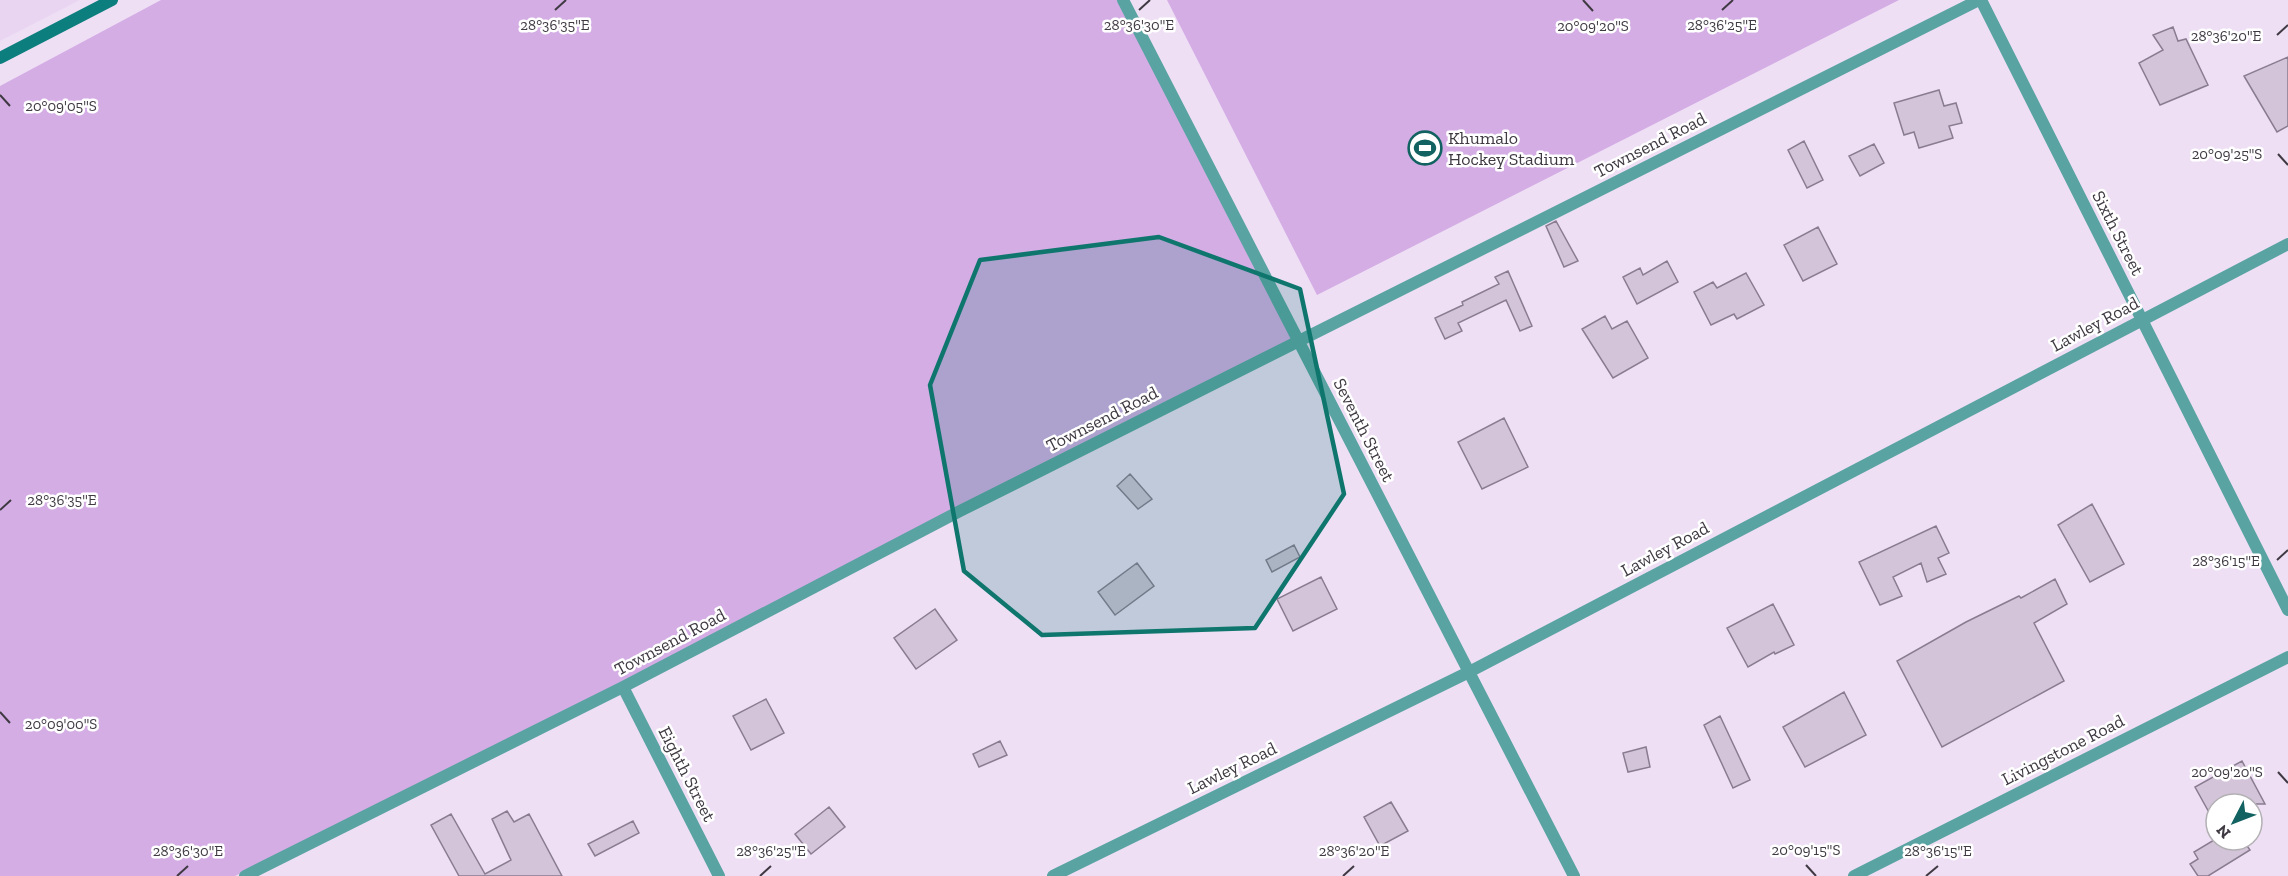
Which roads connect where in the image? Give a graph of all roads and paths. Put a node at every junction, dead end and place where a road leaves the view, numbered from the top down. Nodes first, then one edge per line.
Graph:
1 (112, 0) edge
2 (1123, 0) edge
3 (1980, 0) edge
4 (0, 58) edge
5 (2288, 244) edge
6 (2142, 320) junction
7 (1298, 342) junction
8 (2288, 610) edge
9 (2288, 657) edge
10 (1469, 672) junction
11 (623, 687) junction
12 (244, 876) edge
13 (719, 876) edge
14 (1053, 876) edge
15 (1574, 876) edge
16 (1854, 876) edge

1 - 4 main road
2 - 7 street, Seventh Street
3 - 6 street, Sixth Street
3 - 7 street, Townsend Road
5 - 6 street, Lawley Road
6 - 8 street, Sixth Street
6 - 10 street, Lawley Road
7 - 10 street, Seventh Street
7 - 11 street, Townsend Road
9 - 16 street, Livingstone Road
10 - 14 street, Lawley Road
10 - 15 street, Seventh Street
11 - 12 street, Townsend Road
11 - 13 street, Eighth Street

